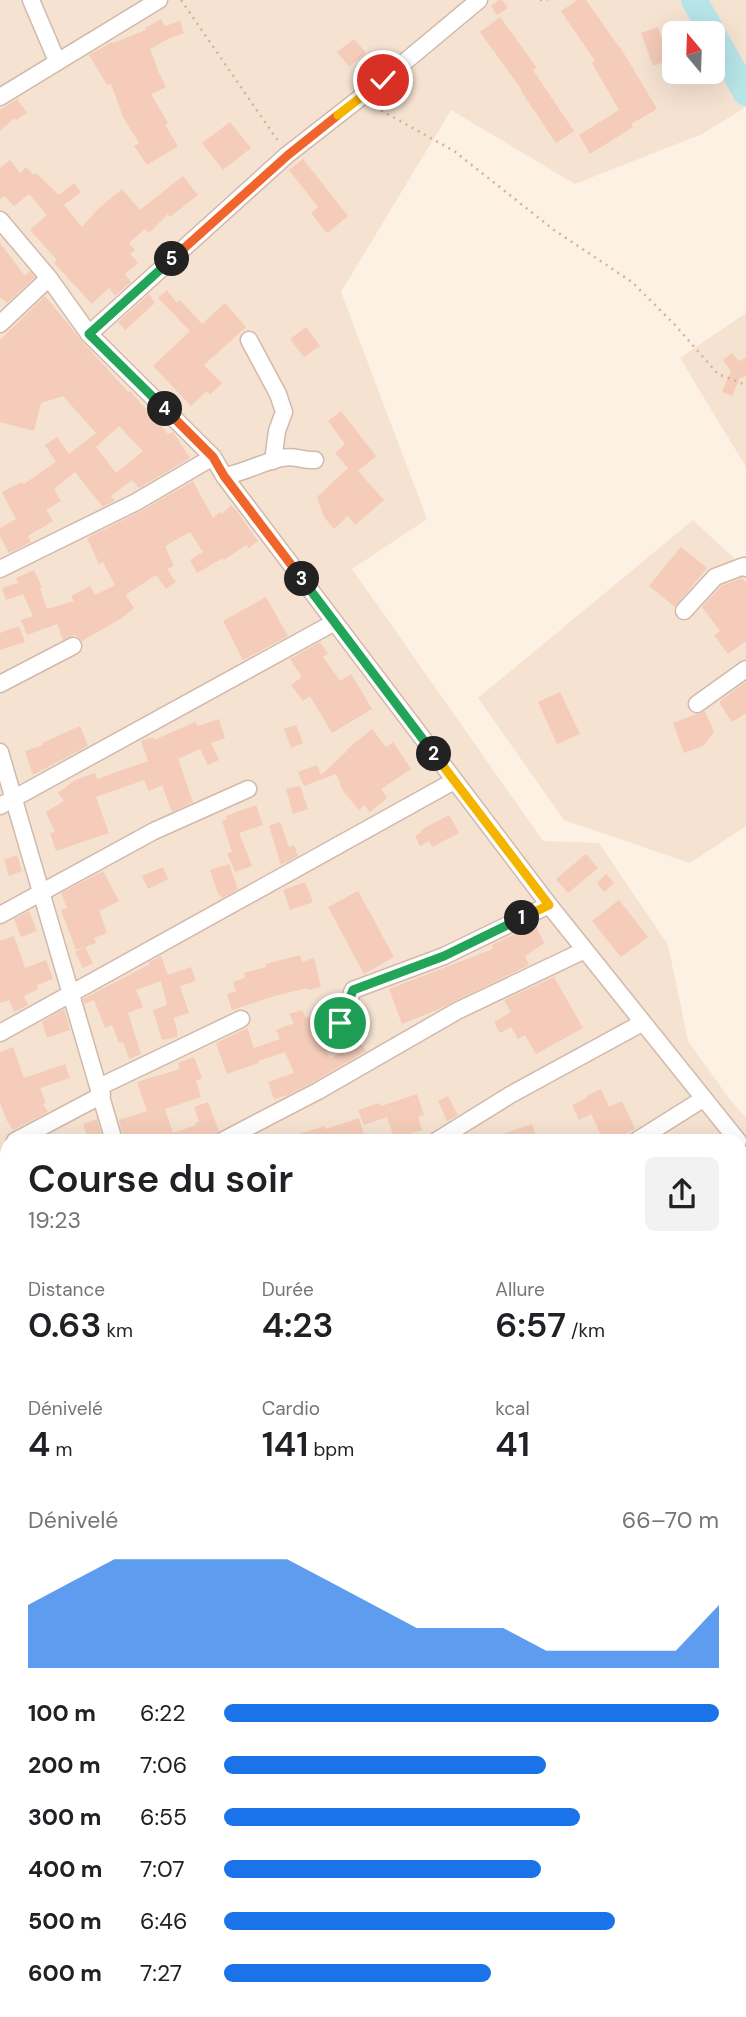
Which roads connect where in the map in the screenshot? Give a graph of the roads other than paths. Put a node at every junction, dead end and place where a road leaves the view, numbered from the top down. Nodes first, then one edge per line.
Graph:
1 (31, 0) edge
2 (159, 0) edge
3 (479, 0) edge
4 (57, 61) junction
5 (0, 97) edge
6 (0, 220) edge
7 (49, 278) junction
8 (0, 324) edge
9 (89, 334) junction
10 (249, 340) dead end
11 (213, 457) junction
12 (315, 460) dead end
13 (273, 461) junction
14 (224, 476) junction
15 (745, 567) edge
16 (0, 569) edge
17 (684, 611) dead end
18 (335, 622) junction
19 (73, 646) dead end
20 (746, 669) edge
21 (0, 684) edge
22 (697, 704) dead end
23 (0, 752) edge
24 (454, 781) junction
25 (248, 789) dead end
26 (7, 802) edge
27 (41, 892) junction
28 (549, 905) junction
29 (0, 915) edge
30 (585, 950) junction
31 (71, 995) junction
32 (242, 1019) dead end
33 (340, 1023) dead end
34 (642, 1023) junction
35 (0, 1033) edge
36 (100, 1091) junction
37 (703, 1098) junction
38 (27, 1134) edge
39 (112, 1134) edge
40 (235, 1134) edge
41 (447, 1134) edge
42 (647, 1134) edge
43 (732, 1134) edge

1 - 4 street
2 - 4 street
3 - 9 street
4 - 5 street
6 - 7 street
7 - 8 street
7 - 9 street
9 - 11 street
10 - 13 street
11 - 14 street
11 - 16 street
12 - 13 street
13 - 14 street
14 - 18 street
15 - 17 street
18 - 24 street
18 - 26 street
19 - 21 street
20 - 22 street
23 - 26 street
24 - 28 street
24 - 31 street
25 - 27 street
26 - 27 street
27 - 29 street
27 - 31 street
28 - 30 street
28 - 33 street
30 - 34 street
30 - 40 street
31 - 35 street
31 - 36 street
32 - 36 street
34 - 37 street
34 - 41 street
36 - 38 street
36 - 39 street
37 - 42 street
37 - 43 street

